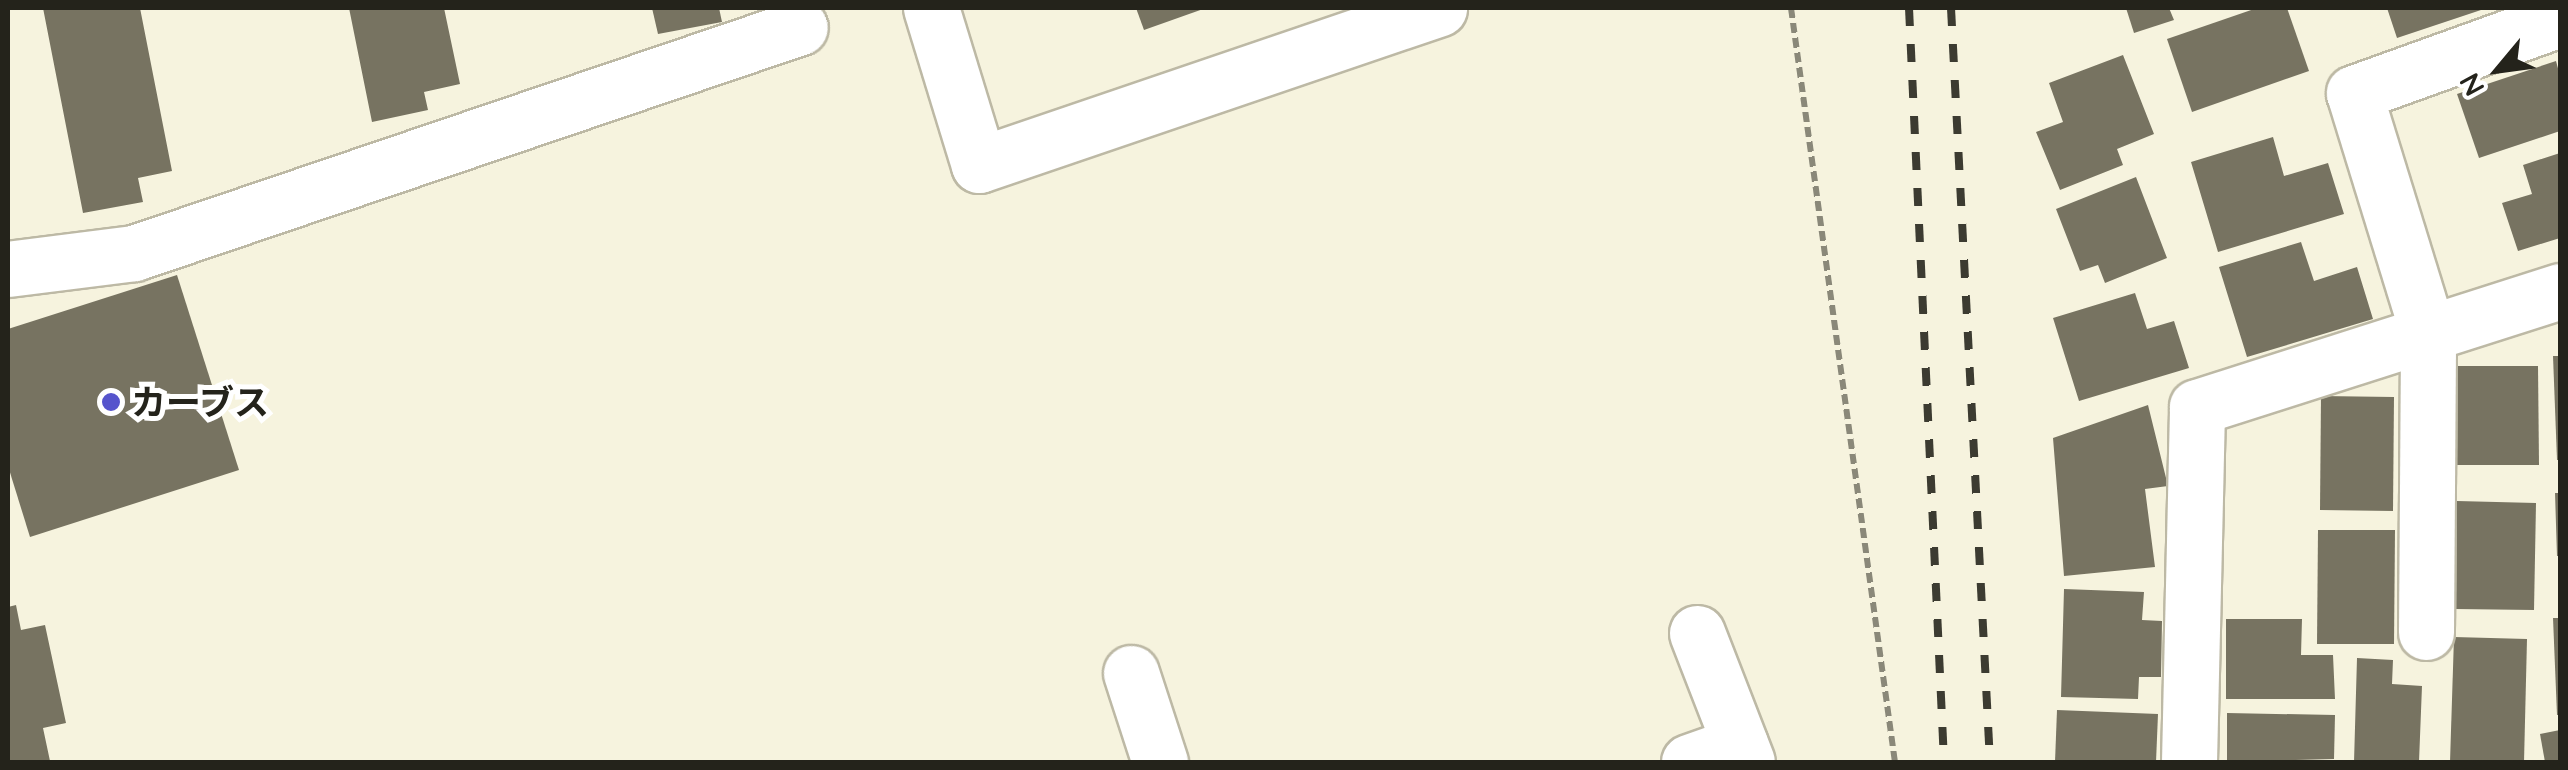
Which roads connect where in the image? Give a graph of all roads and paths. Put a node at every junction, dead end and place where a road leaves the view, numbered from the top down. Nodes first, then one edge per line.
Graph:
1 (931, 8) edge
2 (1440, 8) edge
3 (1792, 8) edge
4 (2560, 19) edge
5 (800, 27) dead end
6 (8, 269) edge
7 (2560, 291) edge
8 (2428, 333) junction
9 (2426, 632) dead end
10 (1697, 633) dead end
11 (1131, 673) dead end
12 (1743, 754) edge
13 (1160, 762) edge
14 (1689, 762) edge
15 (1895, 762) edge
16 (2190, 762) edge

1 - 2 street
3 - 15 path
4 - 8 street
5 - 6 street
7 - 8 street
8 - 9 street
8 - 16 street
10 - 12 street
11 - 13 street
12 - 14 street

